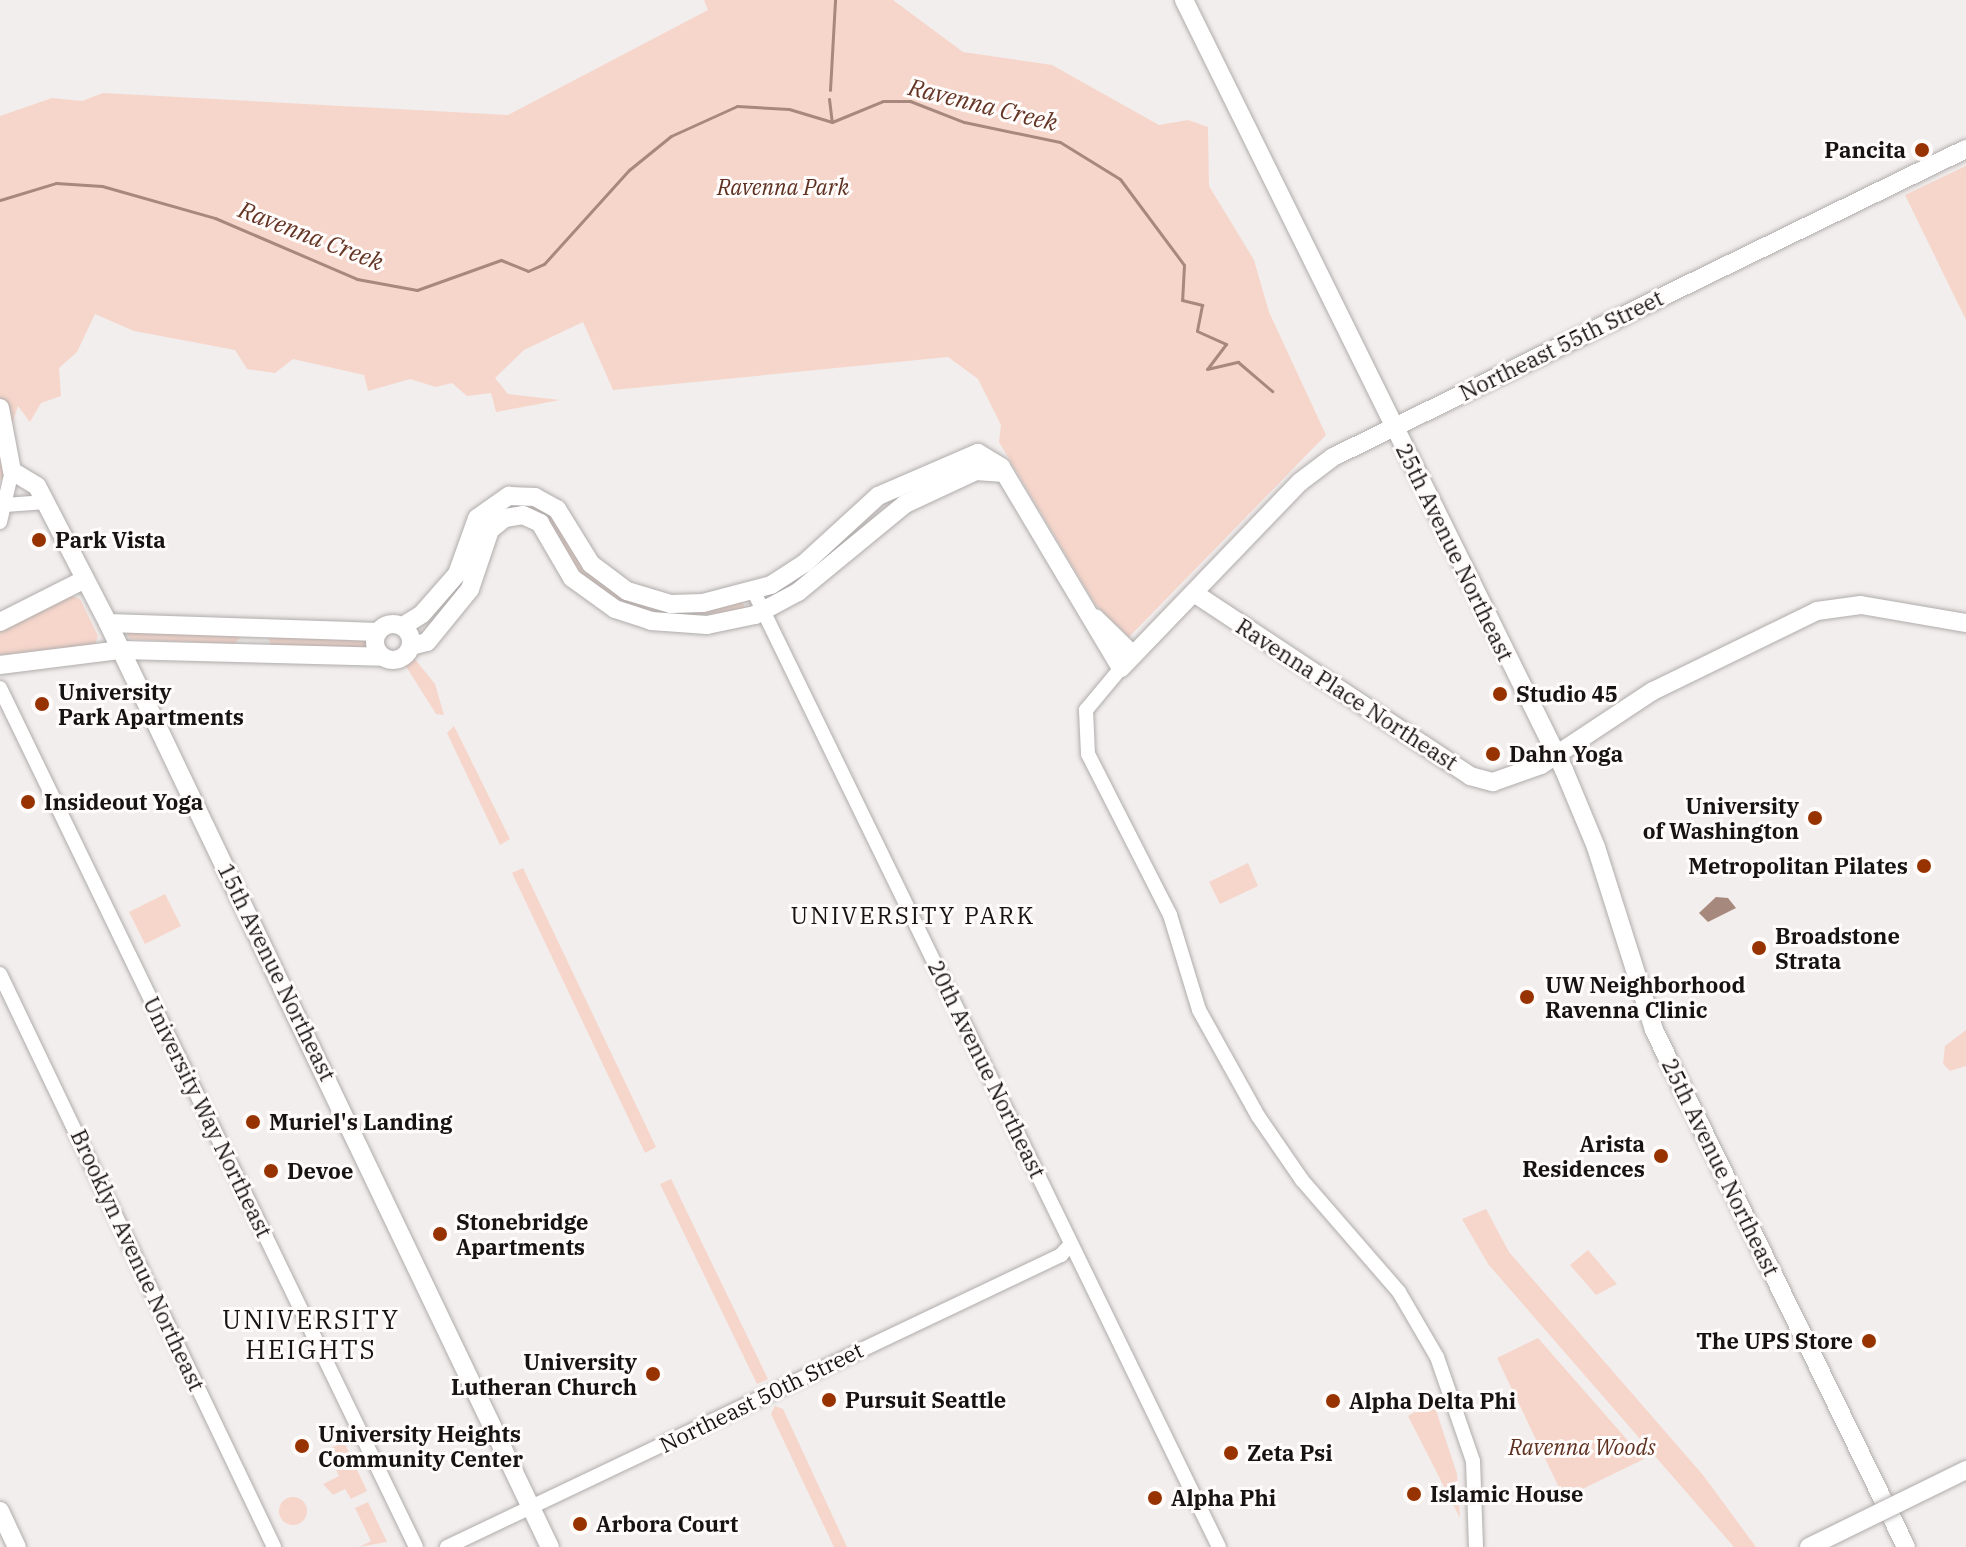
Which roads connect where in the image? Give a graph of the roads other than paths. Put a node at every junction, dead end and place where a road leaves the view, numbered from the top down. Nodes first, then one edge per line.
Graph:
1 (1184, 0) edge
2 (1966, 149) edge
3 (0, 408) edge
4 (1394, 426) junction
5 (12, 471) junction
6 (1004, 473) junction
7 (46, 502) junction
8 (5, 505) junction
9 (0, 522) edge
10 (85, 579) junction
11 (754, 592) junction
12 (1194, 593) junction
13 (764, 611) junction
14 (0, 622) edge
15 (108, 623) junction
16 (1966, 623) edge
17 (403, 626) junction
18 (378, 632) junction
19 (421, 647) junction
20 (121, 650) junction
21 (383, 657) junction
22 (1127, 661) junction
23 (0, 665) edge
24 (0, 688) edge
25 (1556, 754) junction
26 (0, 974) edge
27 (1071, 1244) junction
28 (1966, 1470) edge
29 (531, 1507) junction
30 (0, 1511) edge
31 (17, 1547) edge
32 (274, 1547) edge
33 (416, 1547) edge
34 (447, 1547) edge
35 (550, 1547) edge
36 (1219, 1547) edge
37 (1476, 1547) edge
38 (1809, 1547) edge
39 (1906, 1547) edge

1 - 4 main road, 25th Avenue Northeast
2 - 4 main road, Northeast 55th Street
3 - 5 main road
4 - 12 main road, Northeast 55th Street
4 - 25 main road, 25th Avenue Northeast
5 - 7 main road, 15th Avenue Northeast
5 - 8 street
6 - 11 main road
6 - 13 main road
6 - 22 main road
7 - 8 street
7 - 10 main road, 15th Avenue Northeast
8 - 9 street
10 - 14 main road
10 - 15 main road, 15th Avenue Northeast
11 - 13 street, 20th Avenue Northeast
11 - 17 main road
12 - 22 main road, Northeast 55th Street
12 - 25 main road, Ravenna Place Northeast
13 - 19 main road
13 - 27 street, 20th Avenue Northeast
15 - 18 main road
15 - 20 main road, 15th Avenue Northeast
16 - 25 main road
17 - 18 main road
17 - 19 main road
18 - 21 main road
19 - 21 main road
20 - 21 main road
20 - 23 main road
20 - 29 main road, 15th Avenue Northeast
22 - 37 street
24 - 33 street, University Way Northeast
25 - 39 main road, 25th Avenue Northeast
26 - 32 street, Brooklyn Avenue Northeast
27 - 29 street, Northeast 50th Street
27 - 36 street, 20th Avenue Northeast
28 - 38 main road, bridge
29 - 34 street, Northeast 50th Street
29 - 35 main road, 15th Avenue Northeast
30 - 31 main road

